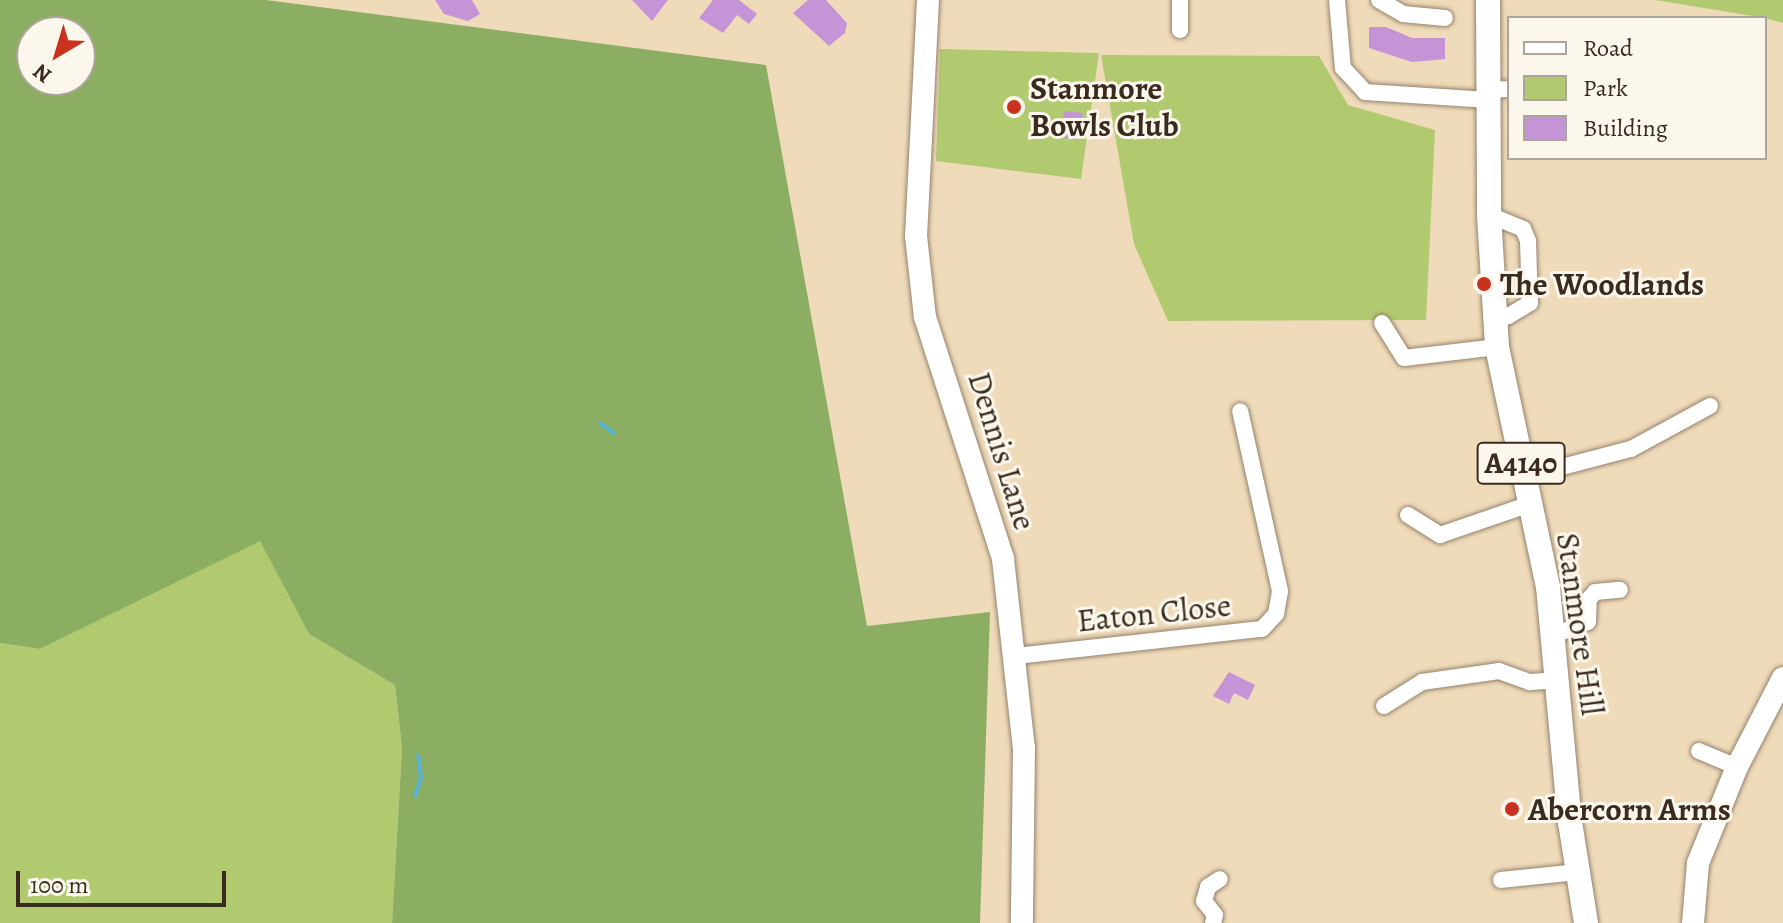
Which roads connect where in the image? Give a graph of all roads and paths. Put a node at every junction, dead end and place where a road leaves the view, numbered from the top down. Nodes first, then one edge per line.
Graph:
1 (928, 0) edge
2 (1180, 0) edge
3 (1337, 0) edge
4 (1379, 0) edge
5 (1488, 0) edge
6 (1445, 18) dead end
7 (1180, 30) dead end
8 (1495, 93) edge
9 (1489, 215) junction
10 (1494, 313) junction
11 (1382, 323) dead end
12 (1497, 347) junction
13 (1710, 406) dead end
14 (1240, 411) dead end
15 (1524, 477) junction
16 (1530, 504) junction
17 (1408, 515) dead end
18 (1620, 590) dead end
19 (1554, 635) junction
20 (1016, 656) junction
21 (1559, 680) junction
22 (1780, 692) edge
23 (1384, 706) dead end
24 (1699, 751) dead end
25 (1737, 767) junction
26 (1579, 872) junction
27 (1220, 879) dead end
28 (1501, 880) dead end
29 (1022, 923) edge
30 (1213, 923) edge
31 (1586, 923) edge
32 (1693, 923) edge

1 - 20 street, Dennis Lane
2 - 7 street
3 - 8 street
4 - 6 street
5 - 8 main road, Stanmore Hill / A4140
8 - 9 main road, Stanmore Hill / A4140
9 - 10 main road, Stanmore Hill / A4140
9 - 10 street
10 - 12 main road, Stanmore Hill / A4140
11 - 12 street
12 - 15 main road, Stanmore Hill / A4140
13 - 15 street
14 - 20 street, Eaton Close
15 - 16 main road, Stanmore Hill / A4140
16 - 17 street
16 - 19 main road, Stanmore Hill / A4140
18 - 19 street
19 - 21 main road, Stanmore Hill / A4140
20 - 29 street, Dennis Lane
21 - 23 street
21 - 26 main road, Stanmore Hill / A4140
22 - 25 street
24 - 25 street
25 - 32 street
26 - 28 street
26 - 31 main road, Stanmore Hill / A4140
27 - 30 street

